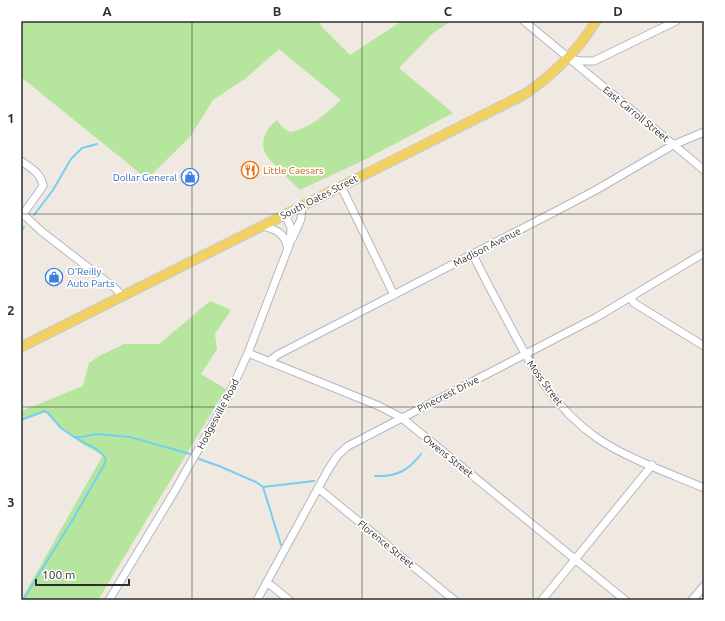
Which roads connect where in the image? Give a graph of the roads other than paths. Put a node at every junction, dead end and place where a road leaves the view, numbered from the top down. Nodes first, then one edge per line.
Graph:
1 (524, 21) edge
2 (596, 21) edge
3 (676, 21) edge
4 (568, 58) junction
5 (704, 132) edge
6 (673, 145) junction
7 (21, 161) edge
8 (704, 170) edge
9 (341, 186) junction
10 (302, 206) junction
11 (285, 214) junction
12 (22, 216) edge
13 (262, 226) junction
14 (289, 246) junction
15 (704, 253) edge
16 (473, 255) junction
17 (394, 295) junction
18 (123, 297) junction
19 (630, 297) junction
20 (704, 346) edge
21 (21, 347) edge
22 (248, 353) junction
23 (525, 355) junction
24 (269, 361) junction
25 (402, 418) junction
26 (652, 465) junction
27 (318, 488) junction
28 (704, 488) edge
29 (575, 560) junction
30 (267, 582) junction
31 (704, 586) edge
32 (109, 600) edge
33 (258, 600) edge
34 (289, 600) edge
35 (454, 600) edge
36 (542, 600) edge
37 (625, 600) edge
38 (692, 600) edge

1 - 4 street, East Carroll Street
2 - 4 main road, South Oates Street
3 - 4 street
4 - 6 street, East Carroll Street
4 - 9 main road, South Oates Street
5 - 6 street, Madison Avenue
6 - 8 street, East Carroll Street
6 - 16 street, Madison Avenue
7 - 12 street
9 - 10 main road, South Oates Street
9 - 17 street
10 - 11 main road, South Oates Street
10 - 14 street
11 - 13 main road, South Oates Street
11 - 14 street, Hodgesville Road
12 - 18 street
13 - 14 street
13 - 18 main road, South Oates Street
14 - 22 street, Hodgesville Road
15 - 19 street, Pinecrest Drive
16 - 17 street, Madison Avenue
16 - 23 street, Moss Street
17 - 24 street, Madison Avenue
18 - 21 main road, South Oates Street
19 - 20 street
19 - 23 street, Pinecrest Drive
22 - 24 street, Owens Street
22 - 32 street, Hodgesville Road
23 - 25 street, Pinecrest Drive
23 - 26 street, Moss Street
24 - 25 street, Owens Street
25 - 27 street, Pinecrest Drive
25 - 29 street, Owens Street
26 - 28 street, Moss Street
26 - 29 street
27 - 30 street, Pinecrest Drive
27 - 35 street, Florence Street
29 - 36 street
29 - 37 street, Owens Street
30 - 33 street, Pinecrest Drive
30 - 34 street
31 - 38 street

